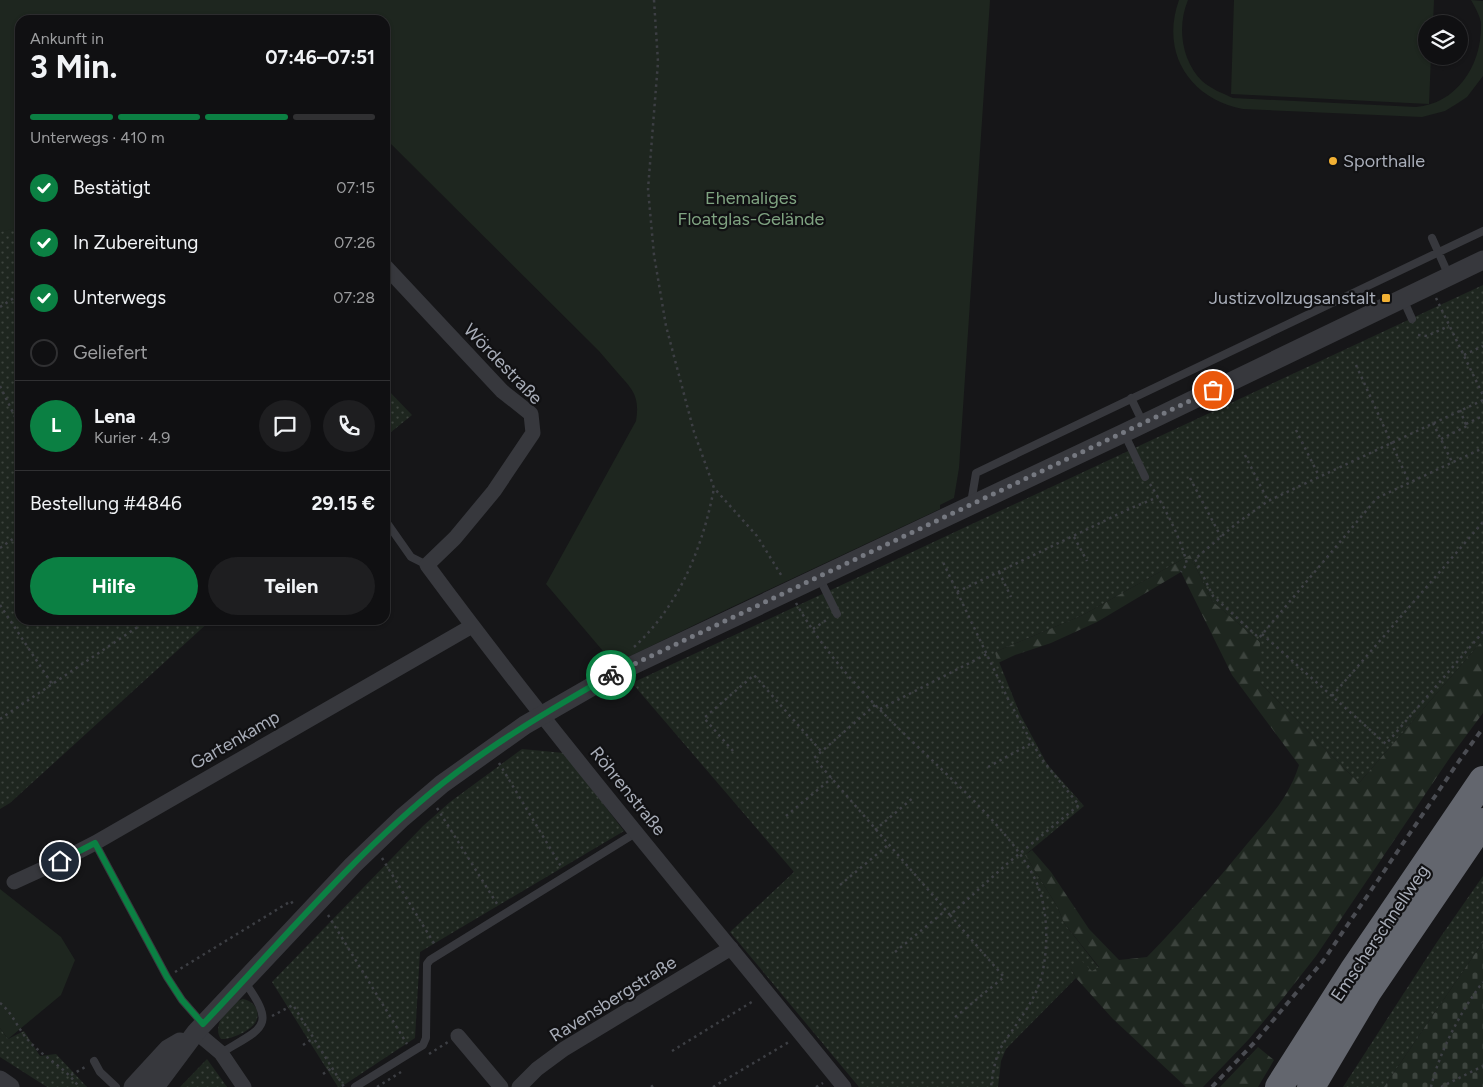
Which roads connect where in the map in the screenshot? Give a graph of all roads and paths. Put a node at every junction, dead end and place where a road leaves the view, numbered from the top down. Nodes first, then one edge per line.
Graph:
1 (654, 0) edge
2 (1483, 231) edge
3 (1432, 238) dead end
4 (1439, 252) junction
5 (1483, 260) edge
6 (390, 271) edge
7 (1450, 276) junction
8 (1430, 285) junction
9 (15, 297) edge
10 (1403, 298) junction
11 (0, 307) edge
12 (1412, 318) dead end
13 (1449, 326) junction
14 (1418, 334) dead end
15 (1483, 346) edge
16 (1464, 355) junction
17 (1356, 365) dead end
18 (0, 386) edge
19 (1483, 395) edge
20 (1130, 398) junction
21 (1483, 400) edge
22 (1460, 410) junction
23 (1483, 416) edge
24 (15, 417) edge
25 (1143, 423) junction
26 (1434, 423) junction
27 (1467, 426) junction
28 (1296, 430) dead end
29 (1124, 433) junction
30 (1441, 438) junction
31 (1391, 442) junction
32 (1483, 448) edge
33 (1245, 455) dead end
34 (1452, 462) junction
35 (1319, 476) junction
36 (1145, 477) joint
37 (1190, 478) dead end
38 (1410, 482) junction
39 (714, 488) junction
40 (1158, 497) junction
41 (1268, 501) junction
42 (971, 505) junction
43 (1483, 522) edge
44 (390, 527) edge
45 (1074, 537) junction
46 (1221, 537) junction
47 (15, 538) edge
48 (0, 548) edge
49 (942, 560) dead end
50 (1087, 561) dead end
51 (427, 565) junction
52 (999, 572) junction
53 (1181, 572) dead end
54 (819, 577) junction
55 (790, 591) junction
56 (957, 592) junction
57 (1012, 597) dead end
58 (0, 605) edge
59 (837, 614) joint
60 (140, 625) edge
61 (472, 626) junction
62 (813, 629) junction
63 (1483, 632) edge
64 (1262, 634) junction
65 (629, 651) dead end
66 (988, 654) junction
67 (52, 684) junction
68 (1332, 696) junction
69 (875, 705) junction
70 (880, 709) junction
71 (542, 715) junction
72 (0, 719) edge
73 (1032, 743) junction
74 (491, 748) junction
75 (733, 751) dead end
76 (821, 751) junction
77 (988, 767) dead end
78 (832, 778) junction
79 (1483, 780) edge
80 (429, 795) junction
81 (914, 797) dead end
82 (786, 816) dead end
83 (1483, 822) edge
84 (875, 830) junction
85 (637, 832) junction
86 (95, 843) junction
87 (374, 845) junction
88 (888, 845) junction
89 (1019, 855) junction
90 (566, 875) junction
91 (14, 882) dead end
92 (840, 885) dead end
93 (319, 901) junction
94 (945, 911) junction
95 (504, 914) junction
96 (950, 915) junction
97 (301, 920) junction
98 (731, 948) junction
99 (440, 952) junction
100 (895, 952) dead end
101 (167, 977) junction
102 (244, 981) junction
103 (1483, 982) edge
104 (767, 992) junction
105 (0, 1003) edge
106 (954, 1018) dead end
107 (263, 1021) junction
108 (199, 1028) junction
109 (802, 1035) junction
110 (458, 1036) dead end
111 (314, 1038) junction
112 (303, 1045) dead end
113 (672, 1051) dead end
114 (412, 1052) junction
115 (221, 1053) junction
116 (94, 1062) joint
117 (1481, 1066) edge
118 (332, 1068) junction
119 (1483, 1070) edge
120 (322, 1074) dead end
121 (70, 1075) junction
122 (0, 1080) edge
123 (655, 1084) dead end
124 (10, 1087) edge
125 (79, 1087) edge
126 (116, 1087) edge
127 (133, 1087) edge
128 (155, 1087) edge
129 (244, 1087) edge
130 (344, 1087) edge
131 (355, 1087) edge
132 (501, 1087) edge
133 (519, 1087) edge
134 (651, 1087) edge
135 (713, 1087) edge
136 (844, 1087) edge
137 (991, 1087) edge
138 (1279, 1087) edge
139 (1310, 1087) edge
140 (1432, 1087) edge
141 (1441, 1087) edge

1 - 39 path
2 - 4 lane
3 - 4 lane
4 - 7 lane
4 - 20 lane
5 - 7 street
6 - 51 street, Wördestraße
7 - 8 street
8 - 10 street
8 - 13 path
9 - 11 path
10 - 12 lane
10 - 25 street
13 - 14 path
13 - 16 path
15 - 16 path
16 - 19 path
17 - 31 path
18 - 24 path
20 - 25 lane
20 - 42 lane
21 - 22 path
22 - 26 path
22 - 27 path
23 - 27 path
25 - 29 street
26 - 30 path
26 - 31 path
27 - 30 path
28 - 35 path
29 - 36 lane
29 - 42 street
30 - 34 path
31 - 35 path
31 - 38 path
32 - 34 path
33 - 41 path
34 - 38 path
35 - 41 path
36 - 40 path
37 - 46 path
38 - 64 path
39 - 55 path
39 - 65 path
40 - 45 path
40 - 53 path
41 - 46 path
42 - 54 street
43 - 68 path
44 - 51 lane, Röhrenstraße
45 - 50 path
45 - 52 path
46 - 64 path
47 - 48 path
49 - 56 path
51 - 61 street, Röhrenstraße
52 - 56 path
52 - 57 path
54 - 55 street
54 - 59 lane
55 - 62 path
55 - 71 street
56 - 66 path
58 - 67 path
59 - 62 path
60 - 67 path
61 - 71 street, Röhrenstraße
61 - 86 street, Gartenkamp
62 - 69 path
63 - 68 path
64 - 68 path
66 - 70 path
66 - 73 path
67 - 72 path
69 - 70 path
69 - 76 path
70 - 89 path
71 - 74 street
71 - 85 street, Röhrenstraße
73 - 77 path
73 - 89 path
74 - 80 street
74 - 90 path
75 - 76 path
76 - 78 path
78 - 82 path
78 - 84 path
79 - 138 highway, Emscherschnellweg
80 - 87 street
80 - 95 path
81 - 84 path
83 - 139 highway, Emscherschnellweg
84 - 88 path
85 - 90 lane
85 - 98 street, Röhrenstraße
86 - 91 street, Gartenkamp
86 - 101 lane
87 - 93 street
87 - 99 path
88 - 92 path
88 - 94 path
89 - 96 path
89 - 137 path
90 - 95 lane
93 - 97 street
93 - 114 path
94 - 96 path
94 - 100 path
95 - 99 lane
96 - 106 path
97 - 101 path
97 - 102 street
98 - 104 street, Röhrenstraße
98 - 133 street, Ravensbergstraße
99 - 114 lane
101 - 108 lane
102 - 107 lane
102 - 108 street
103 - 140 path
104 - 109 street, Röhrenstraße
104 - 113 path
105 - 121 path
107 - 111 path
107 - 115 lane
108 - 115 street
108 - 127 street
108 - 128 street
109 - 135 path
109 - 136 street, Röhrenstraße
110 - 132 street
111 - 112 path
111 - 118 path
114 - 131 lane
115 - 129 street
116 - 121 path
116 - 126 lane
117 - 119 path
117 - 141 path
118 - 120 path
118 - 130 path
121 - 125 path
122 - 124 street
123 - 134 path

